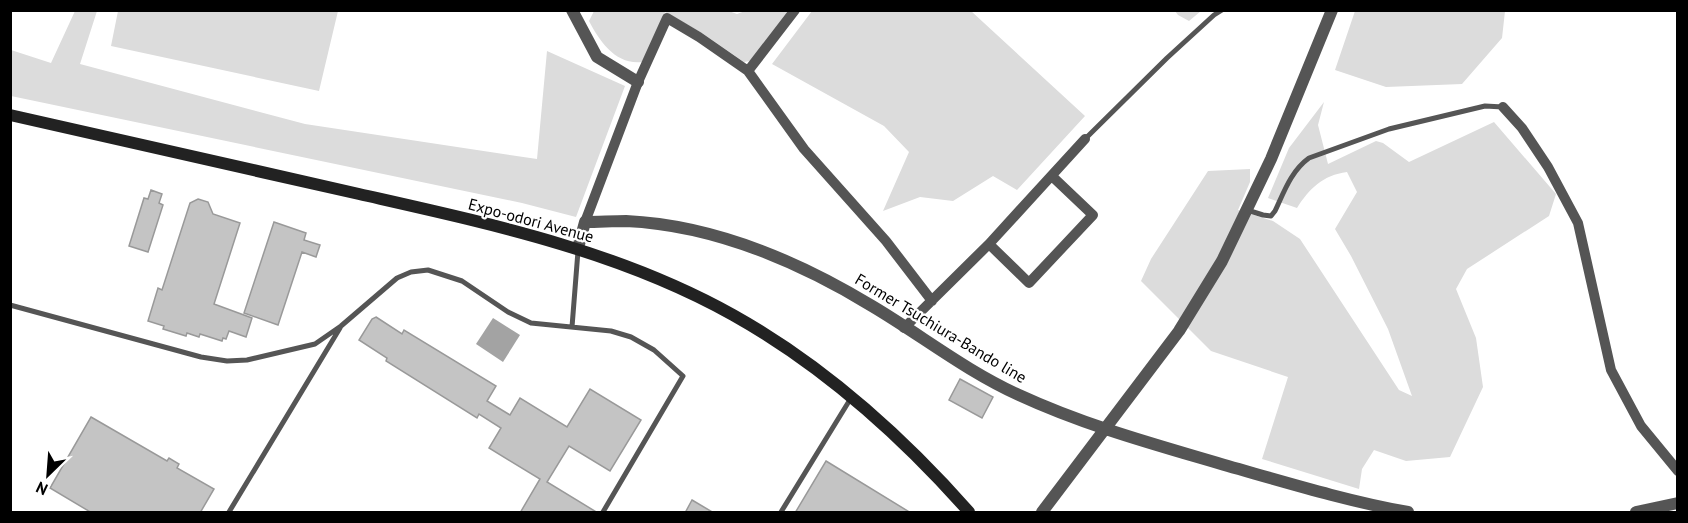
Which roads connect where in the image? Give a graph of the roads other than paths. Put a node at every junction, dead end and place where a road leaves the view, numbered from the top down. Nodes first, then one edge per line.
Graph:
1 (572, 10) edge
2 (795, 10) edge
3 (1222, 10) edge
4 (1332, 10) edge
5 (748, 71) junction
6 (638, 82) junction
7 (1503, 106) joint
8 (10, 115) edge
9 (1085, 139) joint
10 (1053, 177) junction
11 (1247, 210) junction
12 (585, 222) junction
13 (989, 244) junction
14 (578, 248) junction
15 (932, 301) junction
16 (10, 305) edge
17 (341, 326) junction
18 (572, 327) junction
19 (904, 328) junction
20 (852, 396) junction
21 (1106, 430) junction
22 (1677, 471) edge
23 (1677, 503) edge
24 (229, 513) edge
25 (603, 513) edge
26 (782, 513) edge
27 (969, 513) edge
28 (1042, 513) edge
29 (1408, 513) edge
30 (1636, 513) edge

1 - 6 street
2 - 5 street
3 - 9 lane
4 - 11 street
5 - 6 street
5 - 15 street
6 - 12 street
7 - 11 lane
7 - 22 street
8 - 14 main road, Expo-odori Avenue
9 - 10 street
10 - 13 street
10 - 13 street
11 - 21 street
12 - 14 street
12 - 19 street, Former Tsuchiura-Bando line
13 - 15 street
14 - 18 lane
14 - 20 main road, Expo-odori Avenue
15 - 19 street
16 - 17 lane
17 - 18 lane
17 - 24 lane
18 - 25 lane
19 - 21 street, Former Tsuchiura-Bando line
20 - 26 lane
20 - 27 main road, Expo-odori Avenue
21 - 28 street
21 - 29 street, Former Tsuchiura-Bando line
23 - 30 street

